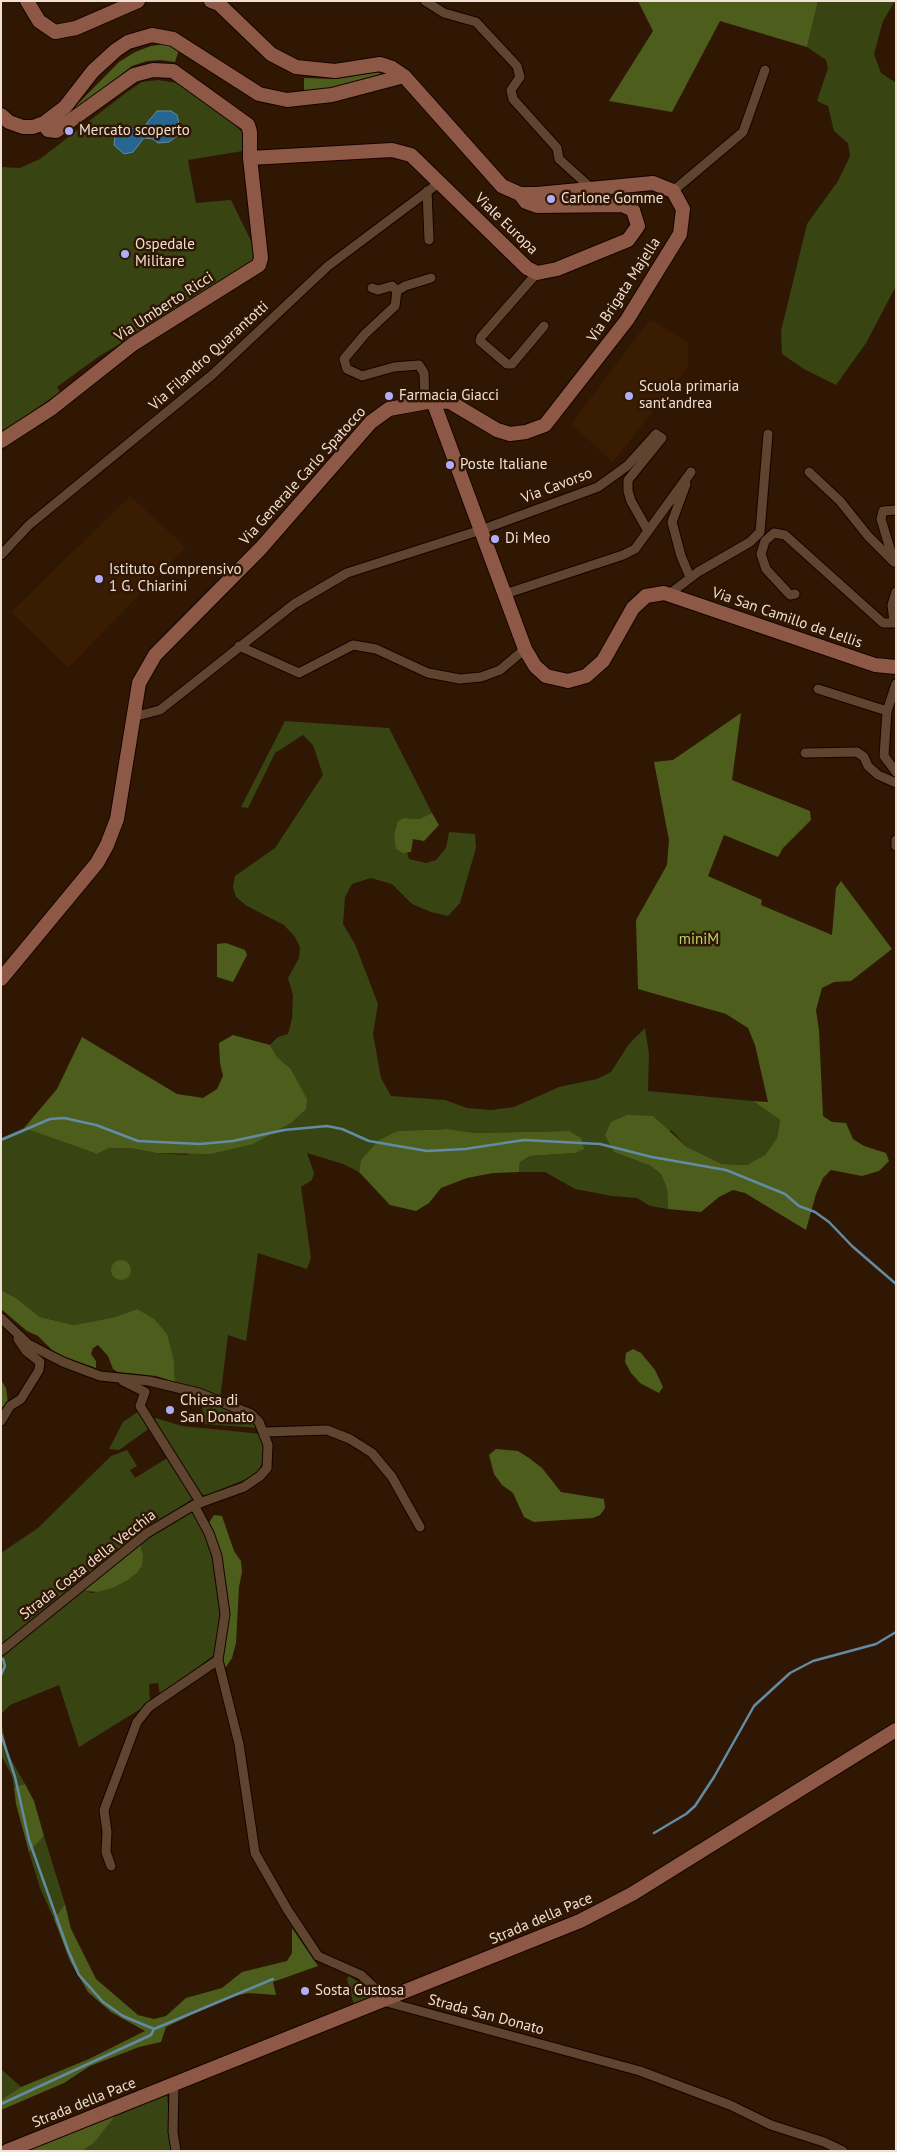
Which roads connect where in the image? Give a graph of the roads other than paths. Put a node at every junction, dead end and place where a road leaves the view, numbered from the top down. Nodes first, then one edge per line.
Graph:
1 (27, 1) edge
2 (138, 1) edge
3 (211, 1) edge
4 (424, 1) edge
5 (765, 70) dead end
6 (404, 76) junction
7 (1, 115) edge
8 (44, 123) junction
9 (250, 158) junction
10 (440, 182) junction
11 (591, 188) junction
12 (427, 191) junction
13 (673, 191) junction
14 (520, 194) junction
15 (429, 240) dead end
16 (537, 273) junction
17 (431, 278) dead end
18 (372, 288) dead end
19 (397, 291) junction
20 (544, 326) dead end
21 (429, 401) junction
22 (768, 434) dead end
23 (1, 442) edge
24 (809, 472) dead end
25 (896, 510) edge
26 (481, 530) junction
27 (648, 530) junction
28 (1, 555) edge
29 (894, 562) edge
30 (690, 577) junction
31 (896, 592) edge
32 (505, 594) junction
33 (796, 594) dead end
34 (668, 595) junction
35 (895, 623) edge
36 (239, 646) junction
37 (525, 649) junction
38 (896, 667) edge
39 (896, 684) edge
40 (818, 689) dead end
41 (887, 711) junction
42 (133, 717) junction
43 (805, 753) dead end
44 (896, 772) edge
45 (896, 783) edge
46 (896, 840) edge
47 (896, 846) edge
48 (1, 979) edge
49 (5, 1321) edge
50 (117, 1378) junction
51 (1, 1421) edge
52 (265, 1432) junction
53 (197, 1504) junction
54 (420, 1527) dead end
55 (1, 1651) edge
56 (218, 1660) junction
57 (896, 1730) edge
58 (111, 1866) dead end
59 (383, 2001) junction
60 (174, 2085) junction
61 (7, 2151) edge
62 (176, 2151) edge
63 (843, 2151) edge

1 - 2 street
3 - 6 street
4 - 11 street
5 - 13 street
6 - 8 street
6 - 14 street
7 - 8 street
8 - 9 street
9 - 10 street, Viale Europa
9 - 23 street, Via Umberto Ricci
10 - 12 street, Via Filandro Quarantotti
10 - 16 street, Viale Europa
11 - 13 street
11 - 14 street
12 - 15 street
12 - 28 street, Via Filandro Quarantotti
13 - 21 street, Via Brigata Majella
14 - 16 street, Viale Europa
16 - 20 street
17 - 19 street
18 - 19 street
19 - 21 street
21 - 26 street, Via San Camillo de Lellis
21 - 42 street, Via Generale Carlo Spatocco
22 - 30 street, Via San Camillo de Lellis
24 - 29 street
25 - 29 street
26 - 27 street, Via Cavorso
26 - 32 street, Via San Camillo de Lellis
26 - 36 street, Via Cavorso
27 - 30 street
27 - 32 street
30 - 34 street, Via San Camillo de Lellis
31 - 35 street, Via San Camillo de Lellis
32 - 37 street, Via San Camillo de Lellis
33 - 35 street, Via San Camillo de Lellis
34 - 37 street, Via San Camillo de Lellis
34 - 38 street, Via San Camillo de Lellis
36 - 37 street
36 - 42 street, Via Cavorso
39 - 41 street
40 - 41 street
41 - 44 street
42 - 48 street, Via Generale Carlo Spatocco
43 - 45 street
46 - 47 street
49 - 50 street
49 - 51 street
50 - 52 street
50 - 53 street
52 - 53 street
52 - 54 street
53 - 55 street, Strada Costa della Vecchia
53 - 56 street
56 - 58 street
56 - 59 street
57 - 59 street, Strada della Pace
59 - 60 street, Strada della Pace
59 - 63 street, Strada San Donato
60 - 61 street, Strada della Pace
60 - 62 street

